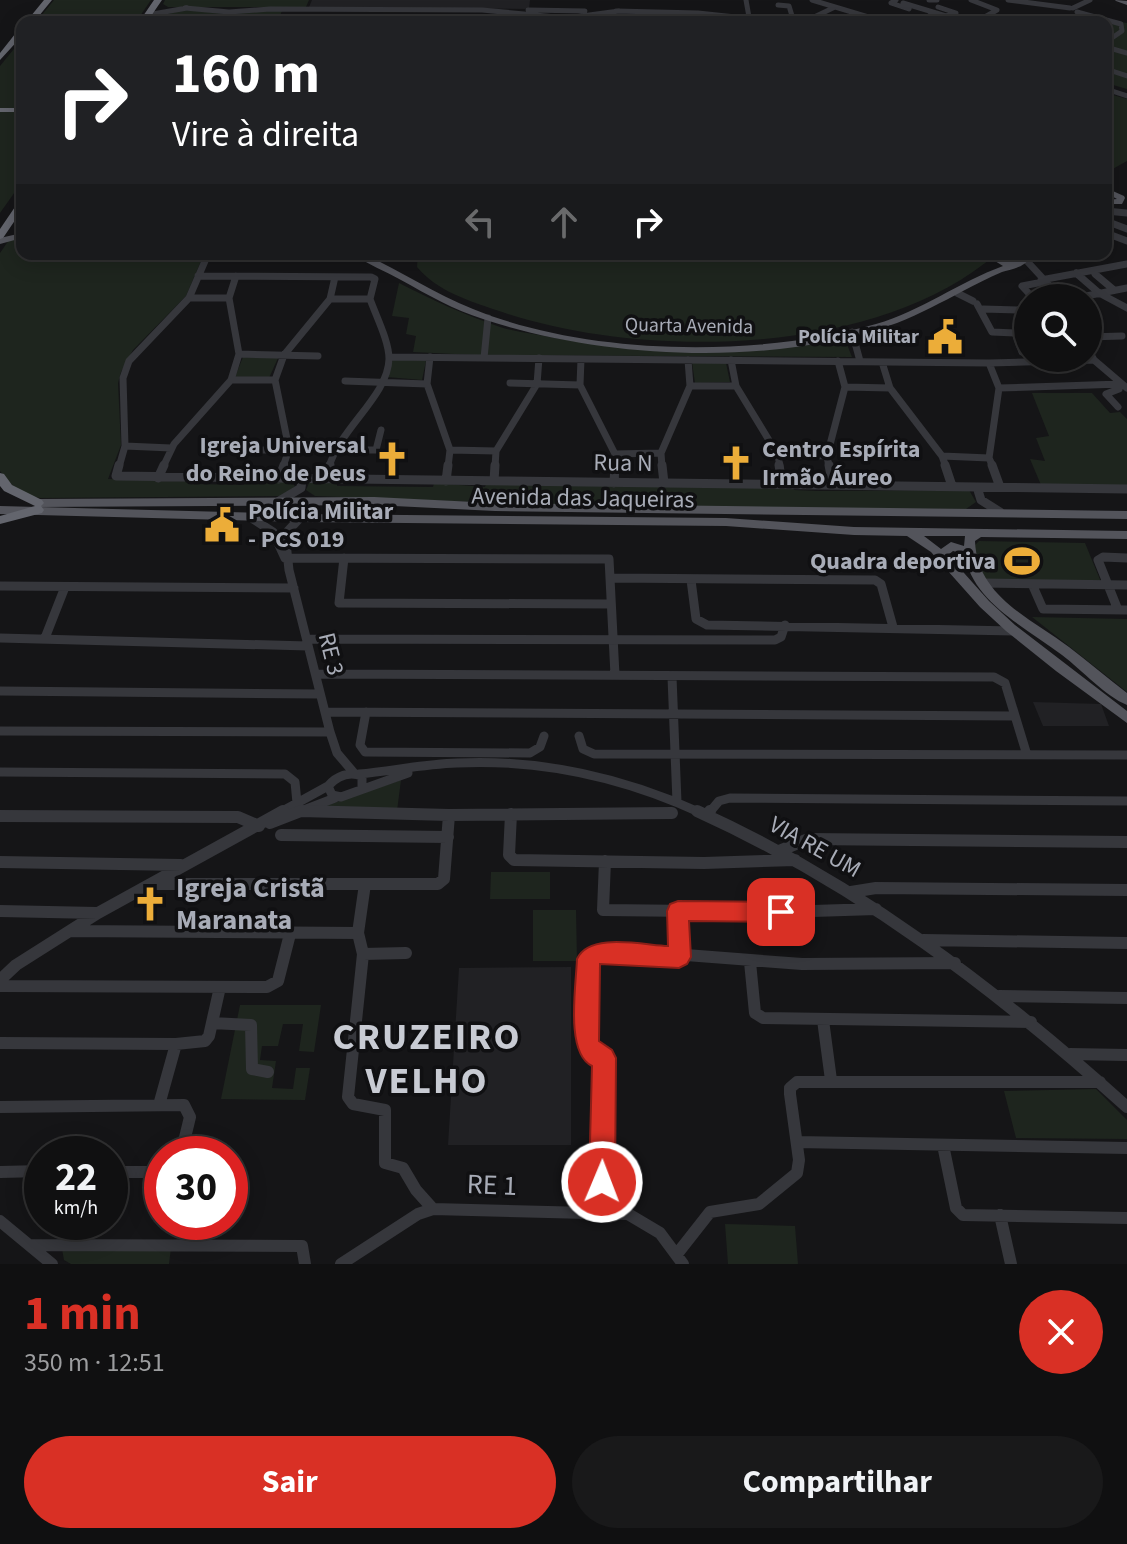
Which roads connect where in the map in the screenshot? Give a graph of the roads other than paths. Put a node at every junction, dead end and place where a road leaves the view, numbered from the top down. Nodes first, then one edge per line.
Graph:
1 (48, 0) edge
2 (158, 0) edge
3 (334, 0) edge
4 (416, 0) edge
5 (456, 0) edge
6 (746, 0) edge
7 (812, 0) edge
8 (929, 0) edge
9 (937, 0) edge
10 (971, 0) edge
11 (1000, 0) edge
12 (1012, 0) edge
13 (1090, 0) edge
14 (1118, 0) edge
15 (835, 3) edge
16 (895, 3) edge
17 (903, 3) dead end
18 (1127, 3) edge
19 (778, 5) dead end
20 (938, 7) dead end
21 (1025, 7) dead end
22 (174, 8) junction
23 (1074, 8) junction
24 (330, 9) junction
25 (536, 9) edge
26 (412, 10) junction
27 (453, 10) junction
28 (988, 10) dead end
29 (927, 13) junction
30 (584, 14) junction
31 (748, 14) junction
32 (35, 16) edge
33 (151, 16) edge
34 (576, 16) edge
35 (752, 16) edge
36 (792, 16) edge
37 (815, 16) edge
38 (869, 16) edge
39 (924, 16) edge
40 (930, 16) edge
41 (936, 16) edge
42 (943, 16) edge
43 (950, 16) edge
44 (981, 16) edge
45 (984, 16) edge
46 (1095, 16) edge
47 (1112, 21) edge
48 (1114, 37) edge
49 (16, 38) edge
50 (1127, 54) edge
51 (0, 58) edge
52 (1116, 200) edge
53 (16, 212) edge
54 (1127, 213) edge
55 (9, 222) junction
56 (16, 228) edge
57 (0, 238) edge
58 (205, 260) edge
59 (369, 260) edge
60 (380, 260) edge
61 (1001, 260) edge
62 (1020, 260) edge
63 (1127, 264) edge
64 (388, 269) junction
65 (990, 273) junction
66 (1076, 273) junction
67 (1095, 274) dead end
68 (198, 276) junction
69 (236, 276) junction
70 (335, 277) junction
71 (1042, 281) junction
72 (1030, 284) edge
73 (1045, 284) edge
74 (1089, 284) edge
75 (1123, 290) edge
76 (957, 293) junction
77 (1102, 293) edge
78 (1102, 295) edge
79 (189, 298) junction
80 (229, 298) junction
81 (330, 299) junction
82 (370, 299) junction
83 (978, 305) junction
84 (1127, 308) edge
85 (1014, 309) edge
86 (488, 318) junction
87 (852, 332) junction
88 (1014, 333) edge
89 (1122, 336) dead end
90 (1102, 337) edge
91 (239, 354) junction
92 (284, 355) junction
93 (318, 356) dead end
94 (389, 357) junction
95 (430, 357) junction
96 (484, 358) junction
97 (539, 358) junction
98 (581, 359) junction
99 (688, 360) junction
100 (731, 360) junction
101 (838, 361) junction
102 (860, 361) junction
103 (882, 362) junction
104 (1014, 362) edge
105 (989, 363) junction
106 (1102, 367) edge
107 (231, 380) junction
108 (275, 380) junction
109 (345, 381) dead end
110 (384, 381) junction
111 (510, 383) dead end
112 (427, 384) junction
113 (537, 384) junction
114 (580, 385) junction
115 (1124, 385) edge
116 (690, 386) junction
117 (736, 386) junction
118 (845, 387) junction
119 (890, 388) junction
120 (999, 388) junction
121 (1118, 407) dead end
122 (381, 430) dead end
123 (125, 446) junction
124 (171, 448) junction
125 (289, 449) junction
126 (334, 449) junction
127 (261, 450) dead end
128 (450, 450) junction
129 (496, 451) junction
130 (661, 453) junction
131 (615, 454) junction
132 (778, 455) junction
133 (827, 456) junction
134 (942, 456) junction
135 (989, 458) junction
136 (0, 477) edge
137 (158, 478) junction
138 (279, 479) junction
139 (326, 479) junction
140 (446, 481) junction
141 (494, 481) junction
142 (301, 483) junction
143 (614, 483) junction
144 (664, 483) junction
145 (782, 484) junction
146 (833, 485) junction
147 (952, 486) junction
148 (977, 487) junction
149 (1000, 487) junction
150 (1127, 489) edge
151 (981, 500) junction
152 (185, 501) junction
153 (279, 501) junction
154 (374, 501) junction
155 (0, 502) edge
156 (311, 502) junction
157 (38, 506) junction
158 (0, 510) edge
159 (858, 512) junction
160 (1000, 512) junction
161 (970, 513) junction
162 (175, 515) junction
163 (1127, 515) edge
164 (247, 516) junction
165 (373, 517) junction
166 (300, 518) junction
167 (0, 520) edge
168 (854, 531) junction
169 (908, 532) junction
170 (977, 534) junction
171 (1127, 535) edge
172 (969, 552) junction
173 (942, 554) junction
174 (344, 558) junction
175 (1127, 558) edge
176 (287, 559) junction
177 (611, 578) junction
178 (691, 580) junction
179 (982, 583) junction
180 (1032, 584) junction
181 (1107, 585) junction
182 (1127, 585) edge
183 (0, 586) edge
184 (65, 587) junction
185 (294, 588) junction
186 (611, 604) junction
187 (1006, 608) junction
188 (1123, 610) edge
189 (992, 612) junction
190 (785, 625) junction
191 (893, 627) junction
192 (1010, 627) junction
193 (0, 638) edge
194 (45, 638) junction
195 (613, 639) junction
196 (308, 642) junction
197 (1063, 650) junction
198 (1049, 657) junction
199 (1082, 664) junction
200 (1070, 673) junction
201 (316, 674) junction
202 (615, 675) junction
203 (672, 677) junction
204 (0, 691) edge
205 (320, 694) junction
206 (1126, 699) edge
207 (325, 712) junction
208 (366, 712) junction
209 (673, 715) junction
210 (1015, 716) junction
211 (1127, 718) edge
212 (0, 731) edge
213 (330, 732) junction
214 (544, 736) dead end
215 (579, 736) dead end
216 (337, 753) junction
217 (676, 753) junction
218 (1027, 755) junction
219 (1127, 755) edge
220 (421, 768) junction
221 (0, 772) edge
222 (357, 773) junction
223 (330, 783) junction
224 (362, 789) junction
225 (335, 798) junction
226 (1127, 801) edge
227 (299, 807) junction
228 (675, 808) junction
229 (511, 814) junction
230 (449, 815) junction
231 (707, 815) junction
232 (0, 816) edge
233 (259, 826) junction
234 (281, 835) dead end
235 (448, 837) junction
236 (1127, 842) edge
237 (779, 851) junction
238 (798, 860) junction
239 (605, 861) junction
240 (0, 862) edge
241 (183, 866) junction
242 (150, 884) junction
243 (365, 884) junction
244 (1127, 890) edge
245 (851, 892) junction
246 (876, 909) junction
247 (0, 911) edge
248 (678, 911) junction
249 (98, 913) junction
250 (70, 931) junction
251 (358, 933) junction
252 (290, 934) junction
253 (923, 940) junction
254 (1127, 943) edge
255 (406, 953) dead end
256 (363, 954) junction
257 (679, 957) junction
258 (750, 962) junction
259 (955, 963) junction
260 (0, 964) edge
261 (16, 965) junction
262 (0, 983) edge
263 (220, 987) junction
264 (999, 996) junction
265 (1127, 998) edge
266 (823, 1020) junction
267 (1031, 1022) junction
268 (210, 1029) junction
269 (0, 1043) edge
270 (176, 1044) junction
271 (1070, 1054) junction
272 (1127, 1055) edge
273 (268, 1072) dead end
274 (831, 1080) junction
275 (1100, 1082) junction
276 (159, 1105) junction
277 (0, 1107) edge
278 (1127, 1107) edge
279 (186, 1136) edge
280 (797, 1142) junction
281 (943, 1145) junction
282 (1127, 1148) edge
283 (24, 1171) edge
284 (0, 1172) edge
285 (416, 1190) junction
286 (433, 1209) junction
287 (602, 1213) junction
288 (418, 1214) junction
289 (1000, 1215) junction
290 (1127, 1218) edge
291 (0, 1221) edge
292 (31, 1245) junction
293 (680, 1259) edge
294 (302, 1262) edge
295 (52, 1264) edge
296 (341, 1264) edge
297 (1011, 1264) edge

1 - 32 highway
2 - 22 street
3 - 24 street
4 - 26 street
5 - 27 street
6 - 31 street
7 - 15 street
8 - 9 street
10 - 45 street
11 - 21 street
12 - 23 street
13 - 23 street
14 - 18 main road
15 - 37 street
15 - 38 street
16 - 29 street
17 - 29 street
19 - 36 street
20 - 43 street
22 - 24 street
22 - 33 street
23 - 46 street
24 - 26 street
25 - 27 street
25 - 30 street
26 - 27 street
28 - 44 street
29 - 39 street
29 - 40 street
29 - 41 street
29 - 42 street
30 - 31 street
30 - 34 street
31 - 35 street
47 - 48 street
48 - 50 street
49 - 51 highway
52 - 54 street
53 - 55 highway
55 - 56 main road
55 - 57 highway
58 - 68 street
59 - 64 main road, Quarta Avenida
60 - 64 main road, Quarta Avenida
61 - 65 main road, Quarta Avenida
62 - 65 main road, Quarta Avenida
62 - 71 street
63 - 66 street
64 - 86 main road, Quarta Avenida
65 - 76 main road, Quarta Avenida
66 - 71 street
66 - 74 street
67 - 75 street
68 - 69 street
68 - 79 street
69 - 70 street
69 - 80 street
70 - 81 street
70 - 82 street
71 - 72 street
71 - 73 street
75 - 77 street
76 - 83 street
76 - 87 main road, Quarta Avenida
78 - 84 street
79 - 80 street
79 - 123 street
80 - 91 street
81 - 82 street
81 - 92 street
82 - 94 street
83 - 85 street
83 - 88 street
86 - 87 main road, Quarta Avenida
86 - 96 street
87 - 102 street
89 - 90 street
91 - 92 street
91 - 107 street
92 - 93 street
92 - 108 street
94 - 95 street
94 - 110 street
95 - 96 street
95 - 112 street
96 - 97 street
97 - 98 street
97 - 113 street
98 - 99 street
98 - 114 street
99 - 100 street
99 - 116 street
100 - 101 street
100 - 117 street
101 - 102 street
101 - 118 street
102 - 103 street
103 - 105 street
103 - 119 street
104 - 105 street
105 - 120 street
106 - 115 street
107 - 108 street
107 - 124 street
108 - 125 street
109 - 110 street
110 - 112 street
110 - 126 street
111 - 113 street
112 - 128 street
113 - 114 street
113 - 129 street
114 - 131 street
115 - 120 street
115 - 121 street
116 - 117 street
116 - 130 street
117 - 132 street
118 - 119 street
118 - 133 street
119 - 134 street
120 - 135 street
122 - 126 street
123 - 124 street
123 - 137 street, Rua N
124 - 137 street
125 - 126 street
125 - 127 street
125 - 138 street
126 - 139 street
128 - 129 street
128 - 140 street
129 - 141 street
130 - 131 street
130 - 144 street
131 - 143 street
132 - 133 street
132 - 145 street
133 - 146 street
134 - 135 street
134 - 147 street
135 - 149 street
136 - 157 highway
137 - 138 street, Rua N
138 - 142 street, Rua N
139 - 140 street, Rua N
139 - 142 street, Rua N
140 - 141 street, Rua N
141 - 143 street, Rua N
142 - 153 street
142 - 156 street
143 - 144 street, Rua N
144 - 145 street, Rua N
145 - 146 street, Rua N
146 - 147 street, Rua N
147 - 148 street, Rua N
148 - 149 street, Rua N
148 - 151 street
149 - 150 street, Rua N
151 - 160 street
151 - 161 street
152 - 153 main road, Avenida das Jaqueiras
152 - 157 main road, Avenida das Jaqueiras
152 - 162 main road
153 - 156 main road, Avenida das Jaqueiras
154 - 156 main road, Avenida das Jaqueiras
154 - 159 main road, Avenida das Jaqueiras
154 - 165 main road
155 - 157 main road
157 - 158 main road
157 - 162 main road, Avenida das Jaqueiras
157 - 167 highway
159 - 161 main road, Avenida das Jaqueiras
159 - 168 main road
160 - 161 main road, Avenida das Jaqueiras
160 - 163 main road, Avenida das Jaqueiras
162 - 164 main road, Avenida das Jaqueiras
164 - 166 main road, Avenida das Jaqueiras
164 - 176 street, RE 3
165 - 166 main road, Avenida das Jaqueiras
165 - 168 main road, Avenida das Jaqueiras
166 - 176 street, RE 3
168 - 169 main road, Avenida das Jaqueiras
169 - 170 main road, Avenida das Jaqueiras
169 - 173 main road
170 - 171 main road, Avenida das Jaqueiras
170 - 172 main road
172 - 173 main road
172 - 179 main road
173 - 189 main road
174 - 176 street
174 - 177 street
174 - 186 street
175 - 181 street
176 - 185 street, RE 3
177 - 178 street
177 - 186 street
178 - 190 street
178 - 191 street
179 - 180 street
179 - 187 main road
180 - 181 street
180 - 188 street
181 - 182 street
181 - 188 street
183 - 184 street
184 - 185 street
184 - 194 street
185 - 196 street, RE 3
186 - 195 street
187 - 189 main road
187 - 197 main road
189 - 192 main road
190 - 191 street
190 - 195 street
191 - 192 street
192 - 198 main road
193 - 194 street
194 - 196 street
195 - 196 street
195 - 202 street
196 - 201 street, RE 3
197 - 198 main road
197 - 199 main road
198 - 200 main road
199 - 200 main road
199 - 206 main road
200 - 211 main road
201 - 202 street
201 - 205 street, RE 3
202 - 203 street
203 - 209 street
203 - 210 street
204 - 205 street
205 - 207 street, RE 3
207 - 208 street
207 - 213 street, RE 3
208 - 209 street
208 - 214 street
209 - 210 street
209 - 217 street
210 - 218 street
212 - 213 street
213 - 216 street, RE 3
215 - 217 street
216 - 222 street, RE 3
216 - 223 street
217 - 218 street
217 - 228 street
218 - 219 street
220 - 222 street, VIA RE UM
220 - 224 street, VIA RE UM
220 - 228 street, VIA RE UM
221 - 227 street
222 - 223 street, VIA RE UM
222 - 224 street
223 - 225 street
223 - 227 street
224 - 225 street, VIA RE UM
225 - 227 street
226 - 231 street
227 - 230 street
227 - 233 street
228 - 229 street
228 - 231 street, VIA RE UM
229 - 230 street
229 - 239 street
230 - 235 street
231 - 237 street, VIA RE UM
232 - 233 street
233 - 241 street
234 - 235 street
235 - 243 street
236 - 237 street
237 - 238 street, VIA RE UM
238 - 239 street
238 - 245 street, VIA RE UM
239 - 248 street
240 - 241 street
241 - 242 street
242 - 243 street
242 - 249 street
243 - 251 street
244 - 245 street
245 - 246 street, VIA RE UM
246 - 248 street
246 - 253 street, VIA RE UM
247 - 249 street
248 - 257 street
249 - 250 street
250 - 252 street
250 - 261 street
251 - 252 street
251 - 256 street
252 - 263 street
253 - 254 street
253 - 259 street, VIA RE UM
255 - 256 street
256 - 285 street
257 - 258 street
257 - 287 street
258 - 259 street
258 - 266 street
259 - 264 street, VIA RE UM
260 - 261 street
261 - 262 street
262 - 263 street
263 - 268 street
264 - 265 street
264 - 267 street, VIA RE UM
266 - 267 street
266 - 274 street
267 - 271 street, VIA RE UM
268 - 270 street
268 - 273 street
269 - 270 street
270 - 276 street
271 - 272 street
271 - 275 street, VIA RE UM
274 - 275 street
274 - 280 street
275 - 278 street, VIA RE UM
276 - 277 street
276 - 279 street
280 - 281 street
280 - 293 street
281 - 282 street
281 - 289 street
283 - 284 street
285 - 286 street
285 - 288 street
286 - 287 street, RE 1
286 - 288 street, RE 1
287 - 293 street, RE 1
288 - 296 street, RE 1
289 - 290 street
289 - 297 street
291 - 292 street
292 - 294 street
292 - 295 street

